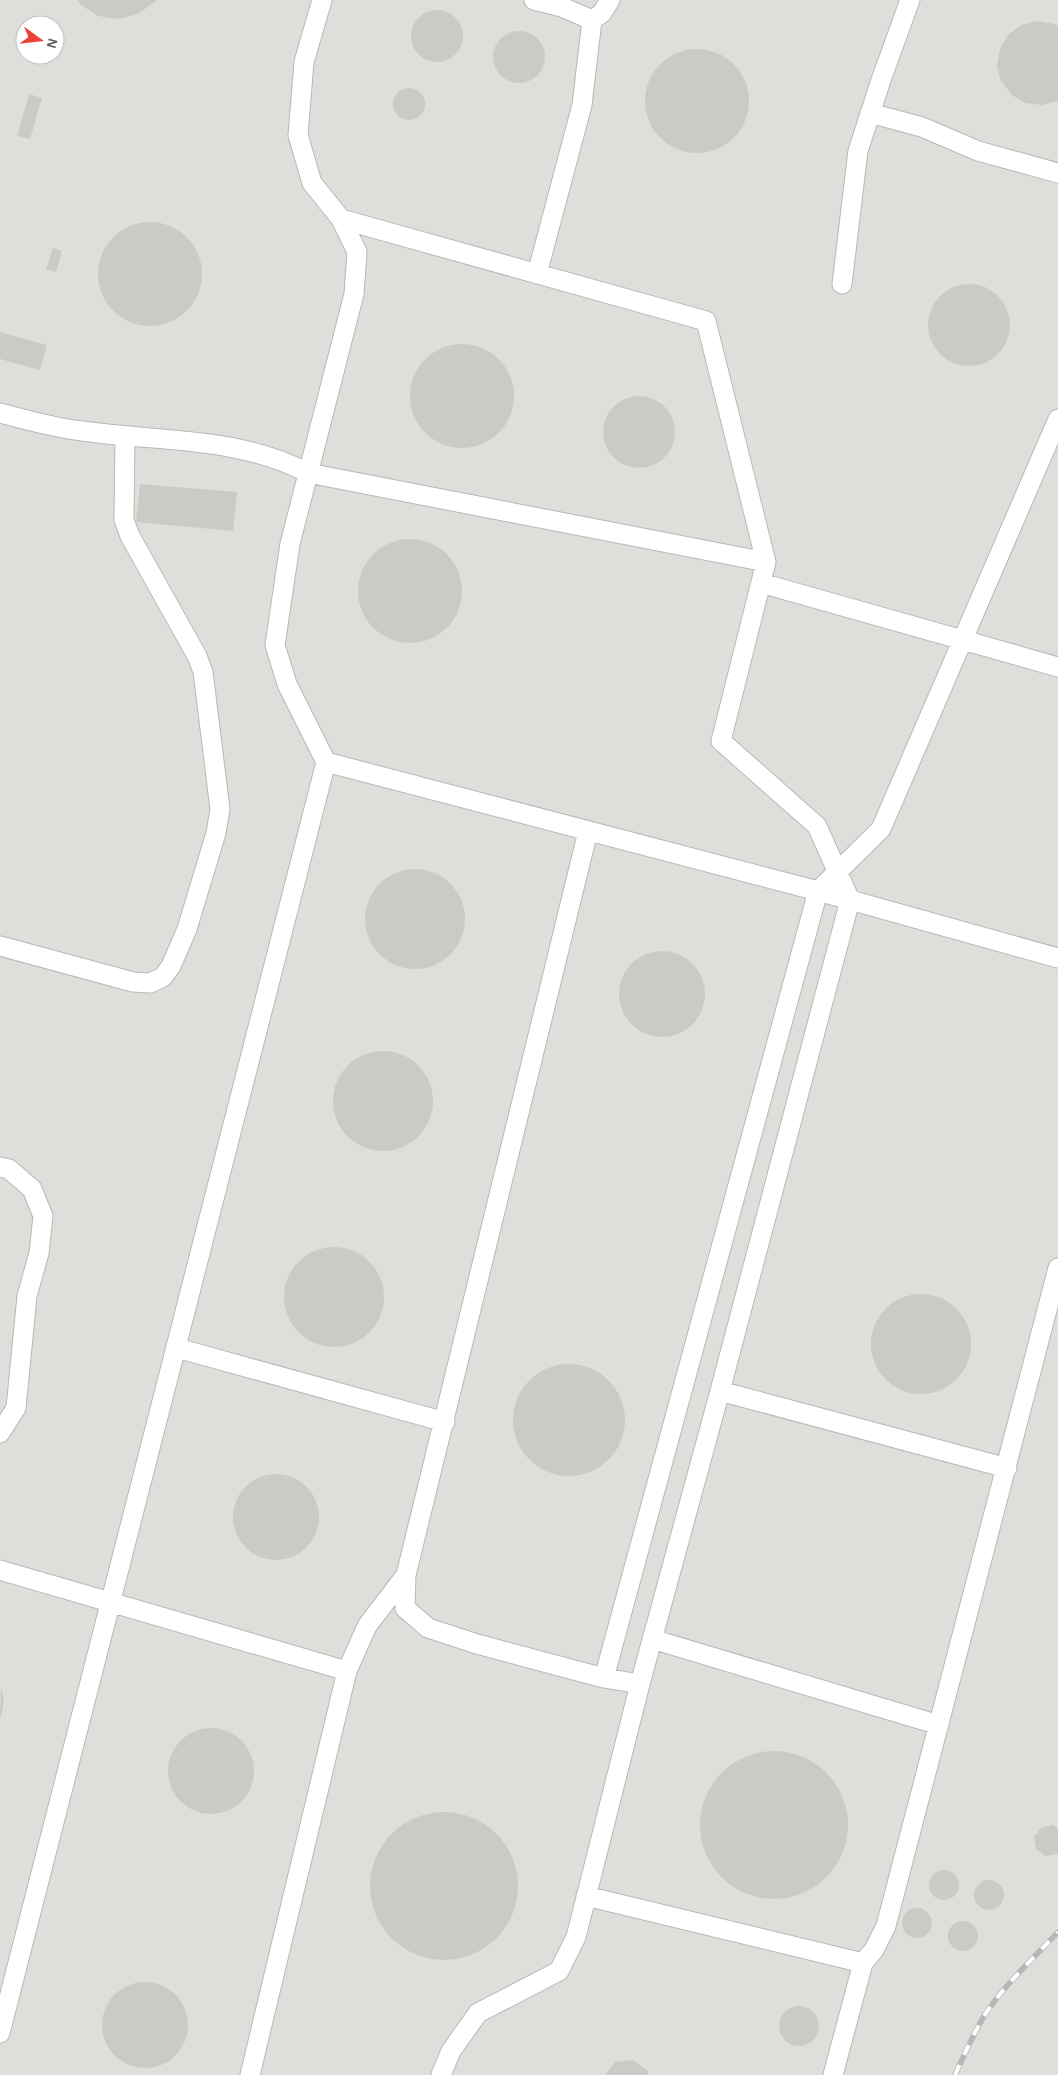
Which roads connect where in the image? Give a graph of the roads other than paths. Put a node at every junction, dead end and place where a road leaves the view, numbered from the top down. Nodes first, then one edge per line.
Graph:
1 (322, 0) edge
2 (534, 0) edge
3 (610, 0) edge
4 (910, 0) edge
5 (592, 20) junction
6 (870, 113) junction
7 (1058, 173) edge
8 (341, 219) junction
9 (537, 274) junction
10 (842, 284) dead end
11 (0, 414) edge
12 (1058, 419) edge
13 (125, 436) junction
14 (308, 472) junction
15 (766, 562) junction
16 (761, 583) junction
17 (963, 640) junction
18 (1058, 667) edge
19 (326, 762) junction
20 (588, 831) junction
21 (838, 872) junction
22 (818, 891) junction
23 (850, 900) junction
24 (0, 946) edge
25 (1058, 958) edge
26 (0, 1167) edge
27 (1058, 1268) edge
28 (177, 1348) junction
29 (720, 1391) junction
30 (445, 1422) junction
31 (0, 1433) edge
32 (1007, 1468) junction
33 (0, 1570) edge
34 (406, 1575) junction
35 (111, 1603) junction
36 (652, 1639) junction
37 (347, 1671) junction
38 (604, 1678) junction
39 (640, 1684) junction
40 (939, 1725) junction
41 (586, 1896) junction
42 (863, 1963) junction
43 (0, 2034) edge
44 (250, 2075) edge
45 (441, 2075) edge
46 (833, 2075) edge

1 - 8 street
2 - 5 street
3 - 5 street
4 - 6 street
5 - 9 street
6 - 7 street
6 - 10 street
8 - 9 street
8 - 14 street
9 - 15 street
11 - 13 street
12 - 17 street
13 - 14 street
13 - 24 street
14 - 15 street
14 - 19 street
15 - 16 street
16 - 17 street
16 - 21 street
17 - 18 street
17 - 21 street
19 - 20 street
19 - 28 street
20 - 22 street
20 - 30 street
21 - 22 street
21 - 23 street
22 - 23 street
22 - 38 street
23 - 25 street
23 - 29 street
26 - 31 street
27 - 32 street
28 - 30 street
28 - 35 street
29 - 32 street
29 - 36 street
30 - 34 street
32 - 40 street
33 - 35 street
34 - 37 street
34 - 38 street
35 - 37 street
35 - 43 street
36 - 39 street
36 - 40 street
37 - 44 street
38 - 39 street
39 - 41 street
40 - 42 street
41 - 42 street
41 - 45 street
42 - 46 street

